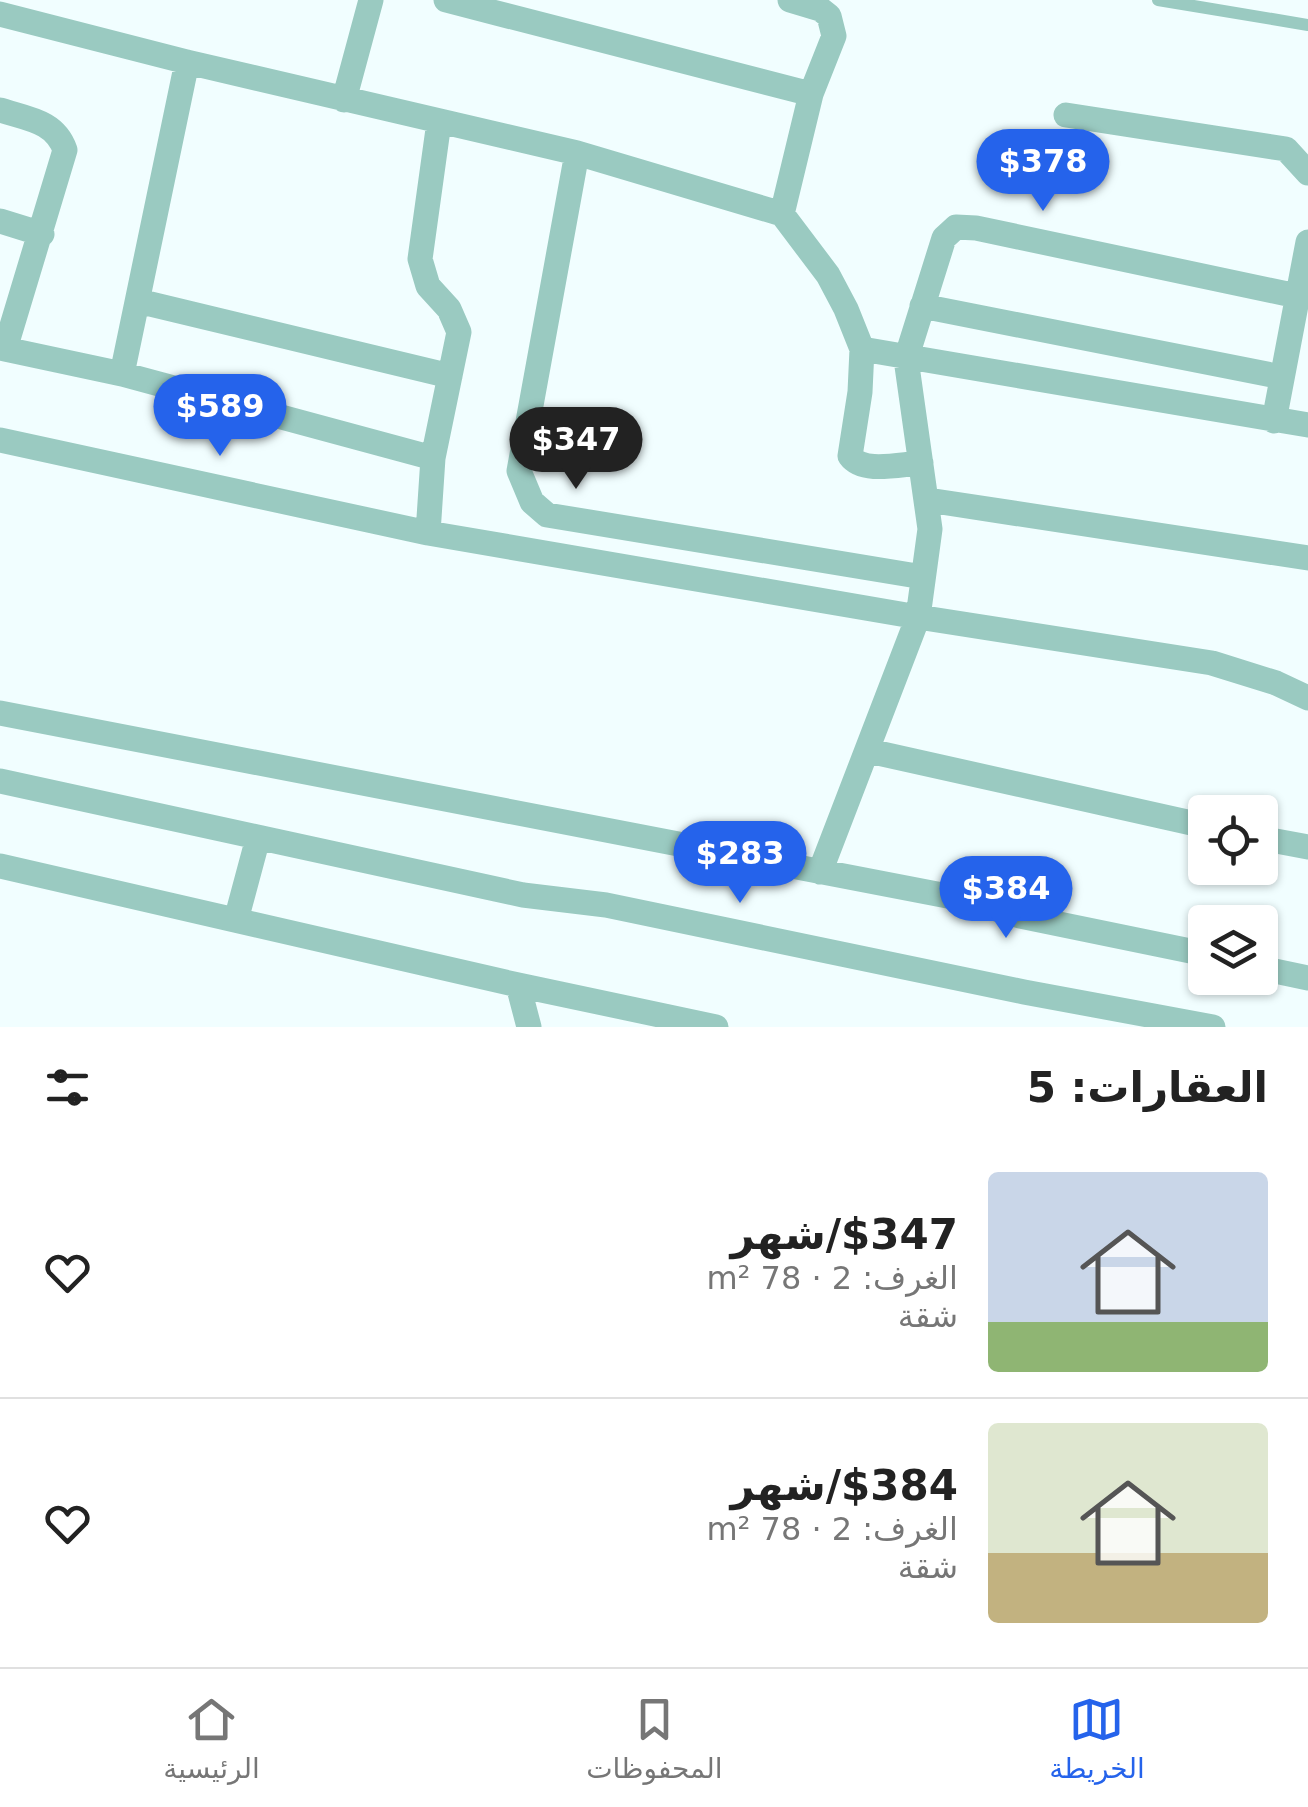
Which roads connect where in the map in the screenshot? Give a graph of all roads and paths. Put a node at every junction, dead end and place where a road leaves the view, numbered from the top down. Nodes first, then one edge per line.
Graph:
1 (371, 0) edge
2 (446, 0) edge
3 (790, 0) edge
4 (1158, 0) edge
5 (0, 14) edge
6 (1308, 25) edge
7 (187, 62) junction
8 (811, 94) junction
9 (344, 100) junction
10 (0, 110) edge
11 (1066, 115) dead end
12 (439, 122) junction
13 (578, 153) junction
14 (1308, 172) edge
15 (782, 214) junction
16 (0, 220) edge
17 (42, 234) junction
18 (1308, 242) edge
19 (1296, 296) junction
20 (138, 301) junction
21 (922, 306) junction
22 (2, 348) edge
23 (862, 349) junction
24 (906, 358) junction
25 (122, 374) junction
26 (450, 376) junction
27 (1282, 377) junction
28 (1274, 421) junction
29 (1308, 425) edge
30 (0, 440) edge
31 (433, 458) junction
32 (921, 463) junction
33 (928, 500) junction
34 (428, 533) junction
35 (1308, 558) edge
36 (923, 577) junction
37 (918, 617) junction
38 (1308, 698) edge
39 (0, 713) edge
40 (868, 751) junction
41 (0, 781) edge
42 (1188, 822) edge
43 (258, 838) junction
44 (1278, 841) edge
45 (1308, 847) edge
46 (0, 866) edge
47 (820, 872) junction
48 (236, 920) junction
49 (1188, 951) edge
50 (1278, 972) edge
51 (1308, 978) edge
52 (518, 986) junction
53 (529, 1027) edge
54 (716, 1027) edge
55 (1212, 1027) edge

1 - 9 street
2 - 8 street
3 - 8 street
4 - 6 lane
5 - 7 street
7 - 9 street
7 - 20 street
8 - 15 street
9 - 12 street
10 - 17 street
11 - 14 street
12 - 13 street
12 - 26 street
13 - 15 street
13 - 36 street
15 - 23 street
16 - 17 street
17 - 22 street
18 - 19 street
19 - 21 street
19 - 27 street
20 - 25 street
20 - 26 street
21 - 24 street
21 - 27 street
22 - 25 street
23 - 24 street
23 - 32 street
24 - 28 street
24 - 32 street
25 - 31 street
26 - 31 street
27 - 28 street
28 - 29 street
30 - 34 street
31 - 34 street
32 - 33 street
33 - 35 street
33 - 36 street
34 - 37 street
36 - 37 street
37 - 38 street
37 - 40 street
39 - 47 street
40 - 42 street
40 - 47 street
41 - 43 street
43 - 48 street
43 - 55 street
44 - 45 street
46 - 48 street
47 - 49 street
48 - 52 street
50 - 51 street
52 - 53 street
52 - 54 street

